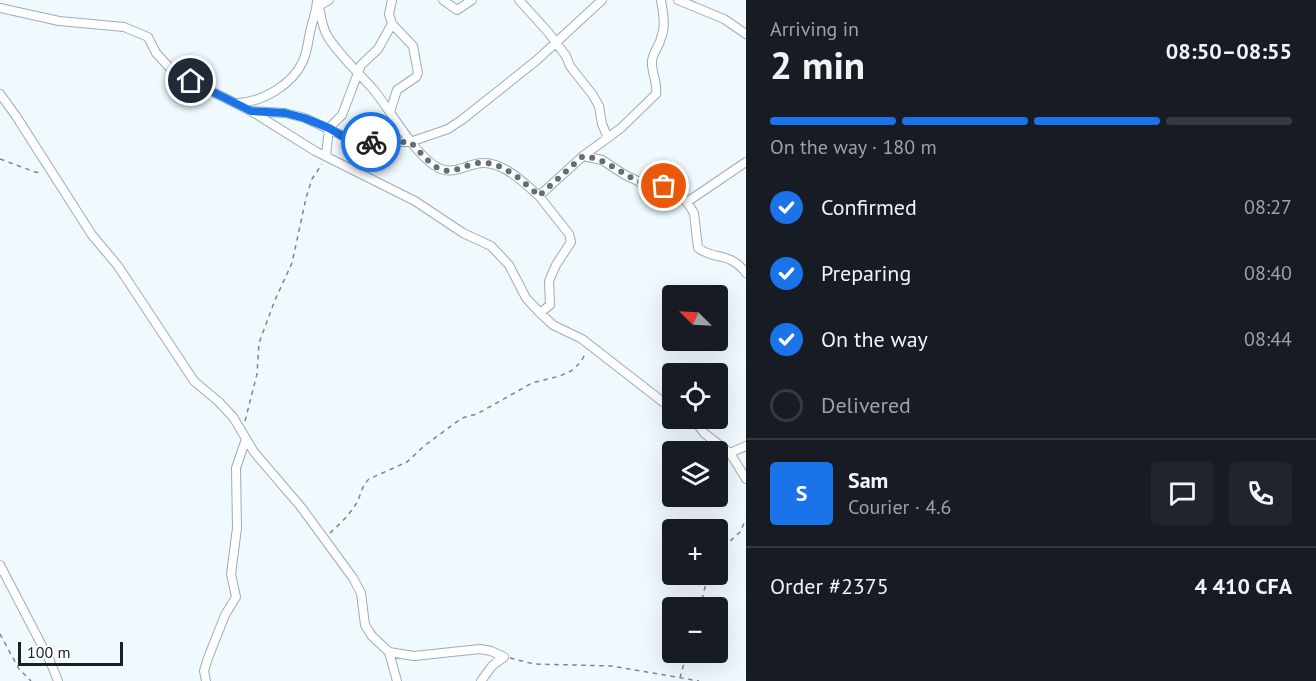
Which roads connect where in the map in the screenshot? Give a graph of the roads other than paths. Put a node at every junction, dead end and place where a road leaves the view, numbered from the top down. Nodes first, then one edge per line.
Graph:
1 (330, 0) edge
2 (392, 0) edge
3 (443, 0) edge
4 (472, 0) edge
5 (519, 0) edge
6 (602, 0) edge
7 (661, 0) edge
8 (678, 0) edge
9 (318, 5) edge
10 (0, 8) edge
11 (392, 24) junction
12 (746, 34) edge
13 (556, 43) junction
14 (357, 73) junction
15 (0, 94) edge
16 (235, 103) junction
17 (251, 111) junction
18 (390, 112) junction
19 (329, 128) junction
20 (608, 138) junction
21 (410, 142) junction
22 (326, 156) junction
23 (583, 156) junction
24 (746, 162) edge
25 (539, 196) junction
26 (687, 202) junction
27 (746, 273) edge
28 (540, 313) junction
29 (662, 401) edge
30 (702, 429) edge
31 (245, 436) junction
32 (746, 446) edge
33 (730, 453) junction
34 (746, 479) edge
35 (0, 565) edge
36 (389, 652) junction
37 (58, 681) edge
38 (206, 681) edge
39 (397, 681) edge
40 (481, 681) edge

1 - 9 street
2 - 11 street
3 - 4 street
5 - 13 street
6 - 13 street
7 - 20 street
8 - 12 street
9 - 14 street
9 - 16 street
10 - 16 street
11 - 14 street
11 - 18 street
13 - 20 street
13 - 21 street
14 - 18 street
14 - 19 street
15 - 31 street
16 - 17 street
17 - 19 street
17 - 22 street
18 - 21 street
19 - 21 street
19 - 22 street
20 - 23 street
21 - 25 street
22 - 28 street
23 - 25 street
23 - 26 street
24 - 26 street
25 - 28 street
26 - 27 street
28 - 29 street
30 - 33 street
31 - 36 street
31 - 38 street
32 - 33 street
33 - 34 street
35 - 37 street
36 - 39 street
36 - 40 street

